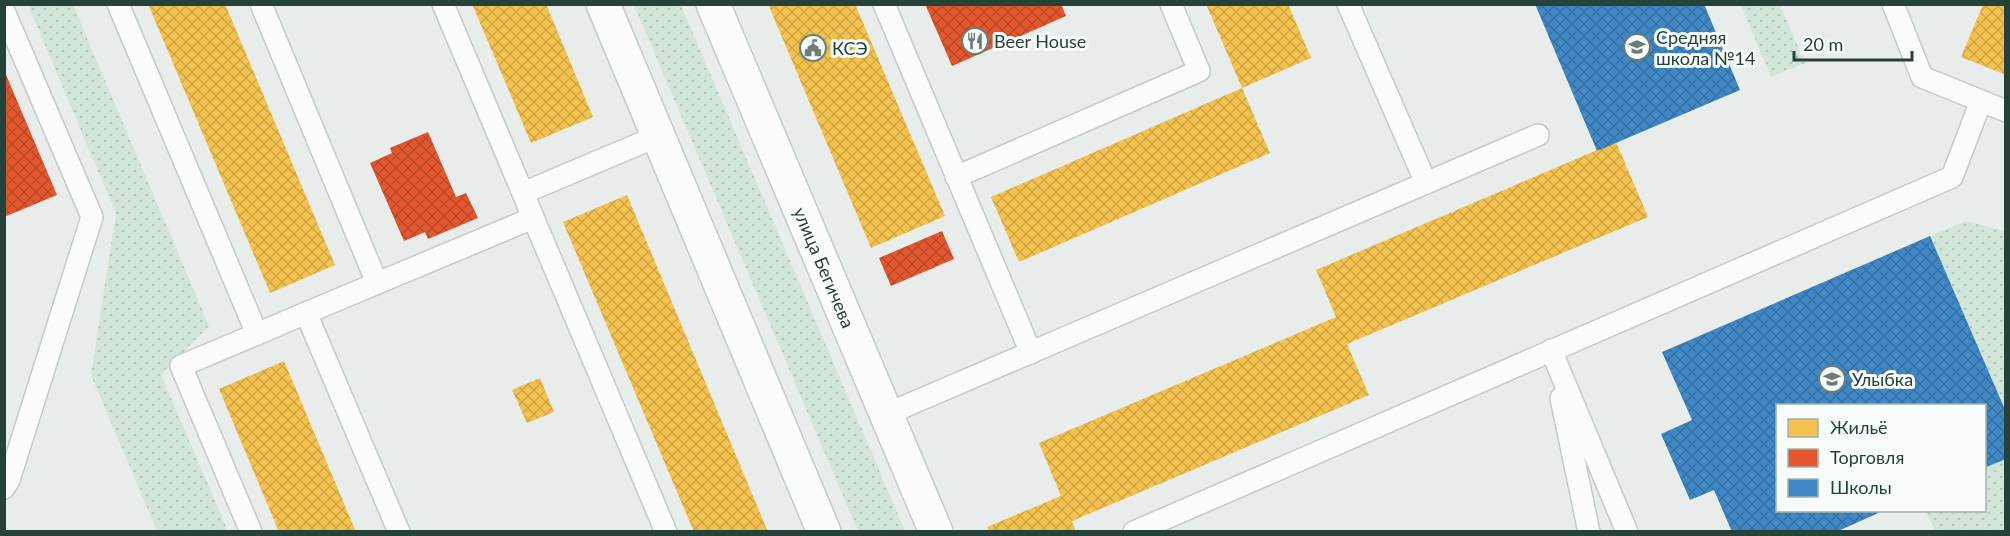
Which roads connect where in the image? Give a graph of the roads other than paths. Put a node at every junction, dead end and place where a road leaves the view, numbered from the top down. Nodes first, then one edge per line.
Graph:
1 (118, 4) edge
2 (261, 4) edge
3 (443, 4) edge
4 (603, 4) edge
5 (713, 4) edge
6 (884, 4) edge
7 (1171, 4) edge
8 (1348, 4) edge
9 (1893, 4) edge
10 (4, 11) edge
11 (1980, 100) junction
12 (2006, 111) edge
13 (1538, 135) dead end
14 (658, 136) junction
15 (956, 177) junction
16 (1426, 183) junction
17 (523, 193) junction
18 (533, 218) junction
19 (377, 283) junction
20 (306, 313) junction
21 (257, 334) junction
22 (1551, 350) junction
23 (1031, 353) junction
24 (887, 414) junction
25 (14, 436) edge
26 (4, 488) edge
27 (250, 531) edge
28 (399, 531) edge
29 (666, 531) edge
30 (824, 531) edge
31 (936, 531) edge
32 (1134, 531) edge
33 (1589, 531) edge
34 (1627, 531) edge

1 - 21 lane
2 - 19 lane
3 - 17 lane
4 - 14 street
5 - 24 street, улица Бегичева
6 - 15 lane
7 - 15 lane
8 - 16 lane
9 - 11 lane
10 - 25 lane
11 - 12 lane
11 - 22 lane
13 - 16 lane
14 - 17 lane
14 - 30 street
15 - 23 lane
16 - 23 lane
17 - 18 lane
18 - 19 lane
18 - 29 lane
19 - 20 lane
20 - 21 lane
20 - 28 lane
21 - 27 lane
22 - 32 lane
22 - 33 lane
22 - 34 lane
23 - 24 lane
24 - 31 street, улица Бегичева
25 - 26 lane

